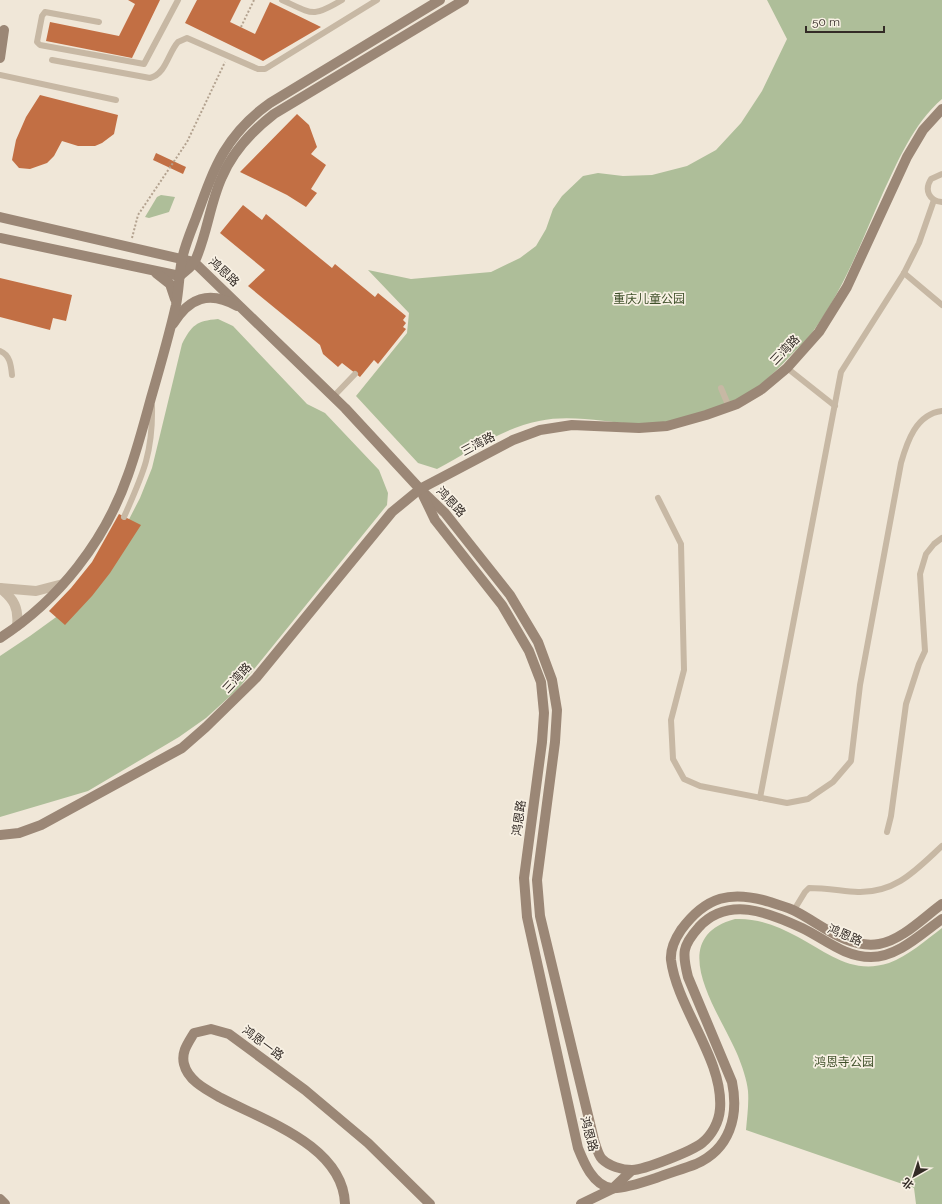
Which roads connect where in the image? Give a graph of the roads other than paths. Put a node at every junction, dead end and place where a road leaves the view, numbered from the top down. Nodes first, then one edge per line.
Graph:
1 (178, 0) edge
2 (282, 0) edge
3 (342, 0) edge
4 (377, 0) edge
5 (440, 0) edge
6 (464, 0) edge
7 (99, 22) dead end
8 (4, 30) dead end
9 (0, 58) edge
10 (52, 60) dead end
11 (0, 75) edge
12 (116, 100) dead end
13 (942, 109) edge
14 (942, 174) edge
15 (934, 200) junction
16 (942, 202) edge
17 (0, 217) edge
18 (0, 238) edge
19 (182, 258) junction
20 (194, 262) junction
21 (152, 271) junction
22 (904, 273) junction
23 (180, 276) junction
24 (176, 303) junction
25 (942, 305) edge
26 (247, 312) junction
27 (170, 330) junction
28 (0, 351) edge
29 (787, 368) junction
30 (355, 374) dead end
31 (12, 375) dead end
32 (721, 388) dead end
33 (151, 397) junction
34 (333, 397) junction
35 (835, 406) junction
36 (729, 407) junction
37 (942, 411) edge
38 (420, 490) junction
39 (658, 498) dead end
40 (124, 517) dead end
41 (942, 538) edge
42 (63, 584) junction
43 (0, 588) edge
44 (17, 626) junction
45 (0, 638) edge
46 (760, 798) junction
47 (887, 832) dead end
48 (0, 835) edge
49 (942, 846) edge
50 (942, 904) edge
51 (794, 910) junction
52 (942, 919) edge
53 (632, 1170) junction
54 (612, 1189) junction
55 (0, 1199) edge
56 (4, 1204) edge
57 (345, 1204) edge
58 (430, 1204) edge
59 (581, 1204) edge

1 - 7 lane
2 - 3 lane
4 - 10 lane
5 - 19 main road
6 - 20 main road
8 - 9 main road
11 - 12 lane
13 - 29 main road, 三湾路
14 - 15 lane
15 - 16 lane
15 - 22 lane
17 - 19 main road, 鸿恩路
18 - 21 main road
19 - 20 main road, 鸿恩路
19 - 23 main road
20 - 23 main road, 鸿恩路
20 - 26 main road, 鸿恩路
21 - 23 main road
21 - 24 main road
22 - 25 lane
22 - 35 lane
23 - 24 main road
24 - 27 main road
26 - 27 main road
26 - 34 main road, 鸿恩路
27 - 33 main road
28 - 31 lane
29 - 35 lane
29 - 36 main road, 三湾路
30 - 34 lane
32 - 36 lane
33 - 40 lane
33 - 42 main road
34 - 38 main road, 鸿恩路
35 - 46 lane
36 - 38 main road, 三湾路
37 - 46 lane
38 - 48 main road, 三湾路
38 - 53 main road, 鸿恩路
38 - 54 main road, 鸿恩路
39 - 46 lane
41 - 47 lane
42 - 43 street
42 - 44 main road
43 - 44 street
44 - 45 main road
49 - 51 lane
50 - 51 main road, 鸿恩路
51 - 53 main road, 鸿恩路
52 - 54 main road, 鸿恩路
53 - 54 main road
54 - 59 main road
55 - 56 main road
57 - 58 main road, 鸿恩一路

